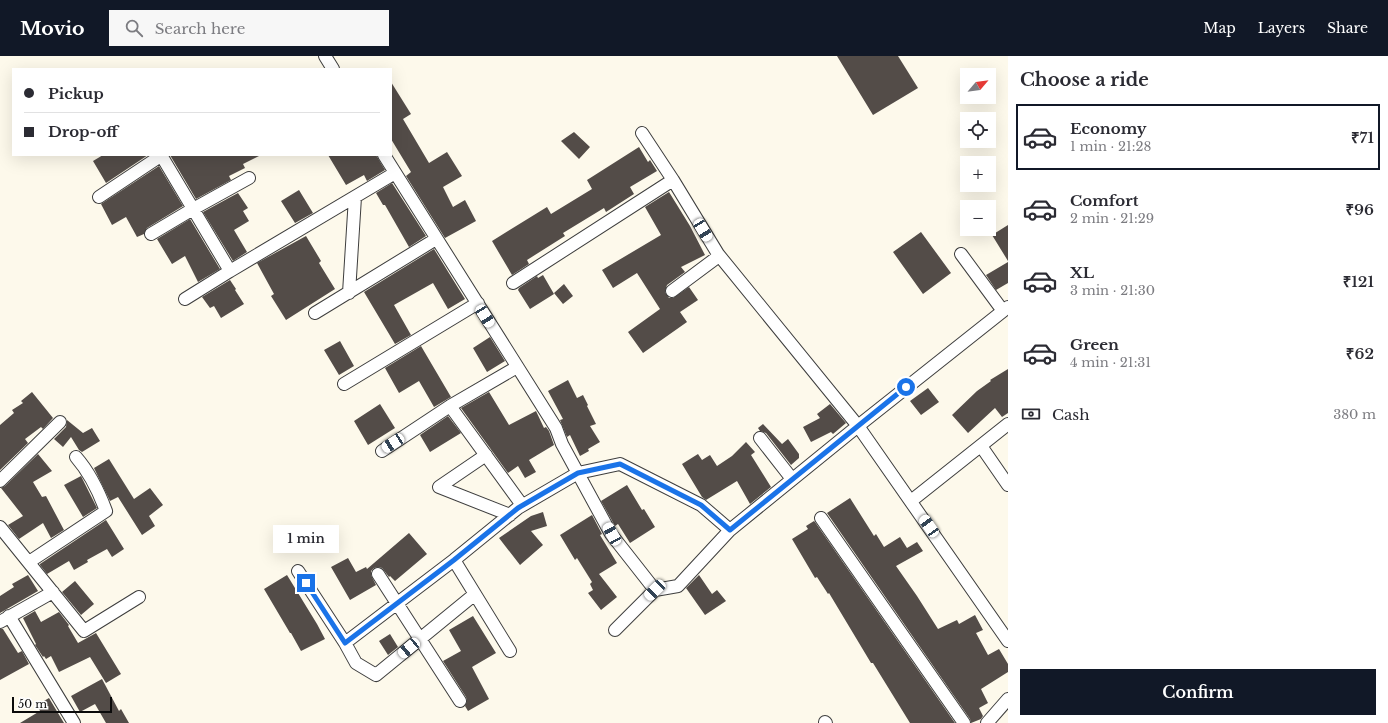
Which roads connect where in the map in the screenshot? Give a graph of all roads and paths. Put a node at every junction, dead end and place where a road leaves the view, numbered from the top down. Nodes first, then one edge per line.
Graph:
1 (325, 56) edge
2 (332, 68) edge
3 (642, 132) dead end
4 (161, 156) edge
5 (163, 156) edge
6 (385, 156) edge
7 (395, 173) junction
8 (249, 178) dead end
9 (673, 180) junction
10 (100, 197) dead end
11 (356, 197) junction
12 (193, 209) junction
13 (152, 234) dead end
14 (436, 239) junction
15 (961, 254) dead end
16 (719, 256) junction
17 (230, 271) junction
18 (514, 283) dead end
19 (672, 291) dead end
20 (349, 292) junction
21 (185, 299) dead end
22 (478, 303) junction
23 (1005, 309) edge
24 (315, 313) dead end
25 (517, 367) junction
26 (344, 384) dead end
27 (450, 406) junction
28 (60, 422) dead end
29 (1008, 424) edge
30 (858, 426) junction
31 (760, 438) dead end
32 (981, 446) junction
33 (382, 451) dead end
34 (486, 455) junction
35 (76, 457) dead end
36 (578, 473) junction
37 (792, 479) junction
38 (0, 482) edge
39 (1008, 485) edge
40 (911, 501) junction
41 (522, 505) junction
42 (510, 515) junction
43 (820, 518) dead end
44 (0, 527) edge
45 (730, 530) junction
46 (454, 560) junction
47 (29, 562) junction
48 (298, 571) dead end
49 (378, 574) dead end
50 (655, 590) junction
51 (53, 592) junction
52 (475, 594) junction
53 (139, 597) dead end
54 (398, 603) junction
55 (4, 619) edge
56 (615, 630) dead end
57 (420, 639) junction
58 (1008, 641) edge
59 (345, 643) junction
60 (510, 651) dead end
61 (1008, 699) edge
62 (460, 701) dead end
63 (74, 723) edge
64 (964, 723) edge
65 (987, 723) edge

1 - 2 street
3 - 9 street
4 - 10 street
5 - 12 street
6 - 7 street
7 - 11 street
7 - 14 street
8 - 12 street
9 - 16 street
9 - 18 street
11 - 17 street
11 - 20 street
12 - 13 street
12 - 17 street
14 - 20 street
14 - 22 street
15 - 23 street
16 - 19 street
16 - 30 street
17 - 21 street
20 - 24 street
22 - 25 street
22 - 26 street
23 - 30 street
25 - 27 street
25 - 36 street
27 - 33 street
27 - 34 street
28 - 38 street
29 - 32 street
30 - 37 street
30 - 40 street
31 - 37 street
32 - 39 street
32 - 40 street
34 - 41 street
34 - 42 street
35 - 47 street
36 - 41 street
36 - 45 street
36 - 50 street
37 - 45 street
40 - 58 street
41 - 42 street
42 - 46 street
43 - 64 street
44 - 47 street
45 - 50 street
46 - 52 street
46 - 54 street
47 - 51 street
48 - 59 street
49 - 54 street
50 - 56 street
51 - 53 street
51 - 55 street
52 - 57 street
52 - 60 street
54 - 57 street
54 - 59 street
55 - 63 street
57 - 59 street
57 - 62 street
61 - 65 street

